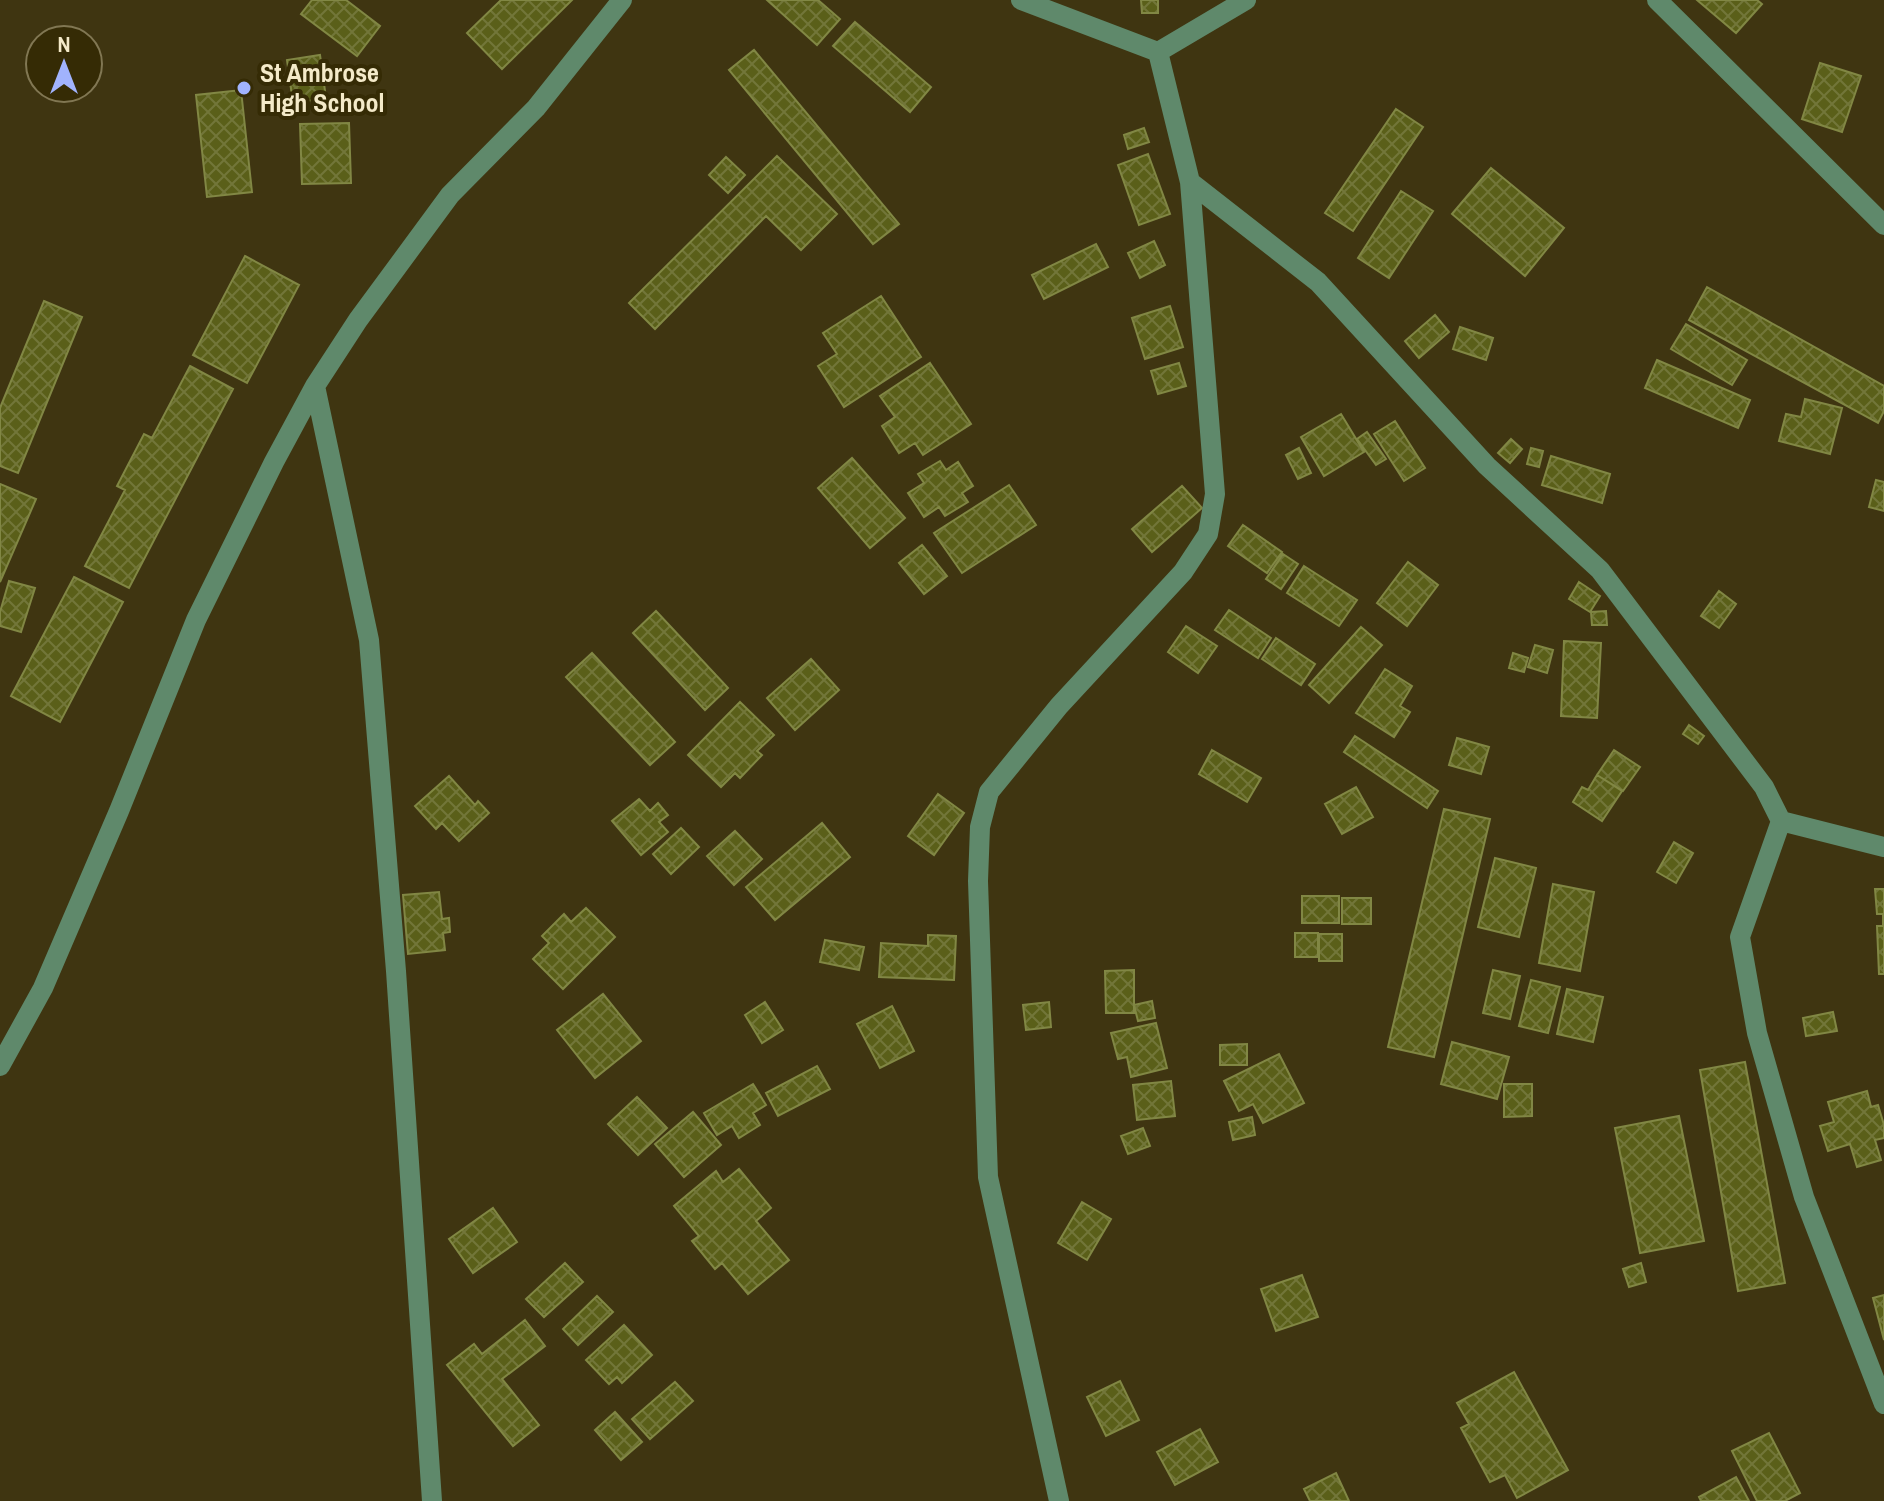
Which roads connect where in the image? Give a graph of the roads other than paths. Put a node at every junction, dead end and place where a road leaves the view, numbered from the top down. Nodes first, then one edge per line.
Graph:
1 (622, 0) edge
2 (1021, 0) edge
3 (1246, 0) edge
4 (1657, 0) edge
5 (1158, 52) junction
6 (1190, 182) junction
7 (1884, 225) edge
8 (315, 386) junction
9 (1781, 821) junction
10 (1884, 847) edge
11 (0, 1066) edge
12 (1884, 1404) edge
13 (432, 1501) edge
14 (1059, 1501) edge

1 - 8 street
2 - 5 street
3 - 5 street
4 - 7 street
5 - 6 street
6 - 9 street
6 - 14 street
8 - 11 street
8 - 13 street
9 - 10 street
9 - 12 street

